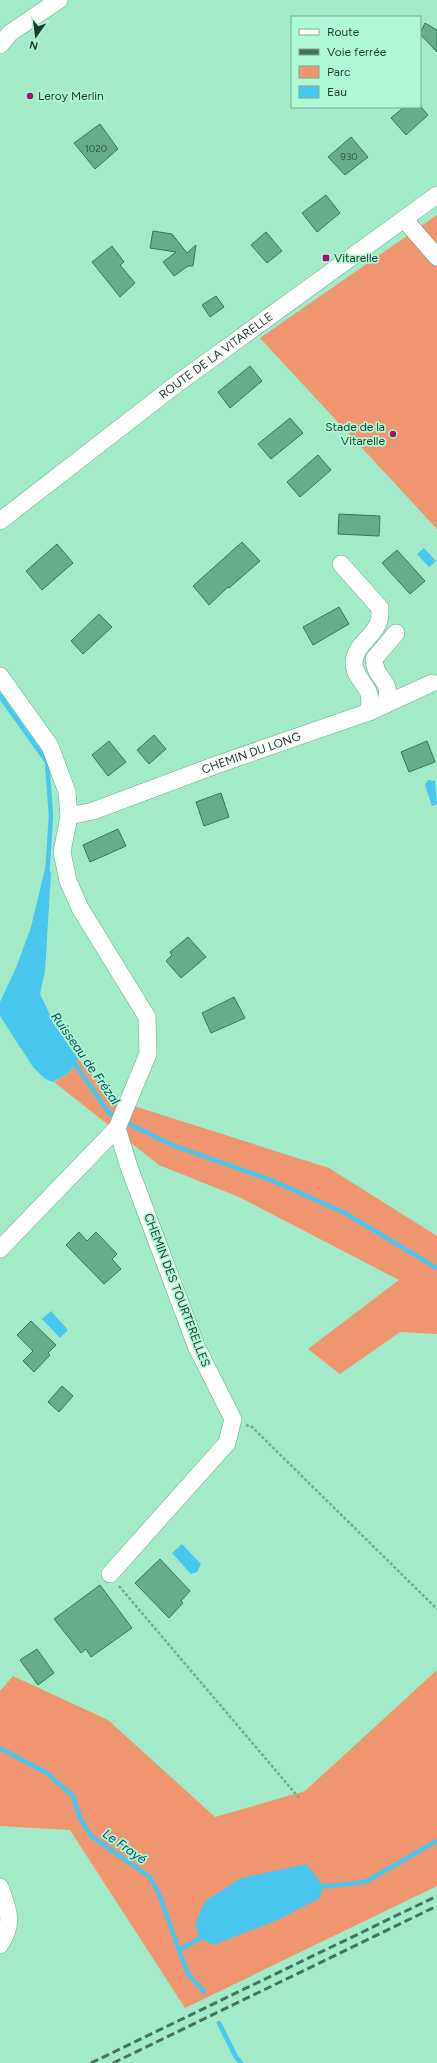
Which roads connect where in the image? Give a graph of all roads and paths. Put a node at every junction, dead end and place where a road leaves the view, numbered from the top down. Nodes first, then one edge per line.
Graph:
1 (59, 0) edge
2 (0, 45) edge
3 (437, 195) edge
4 (404, 219) junction
5 (437, 257) edge
6 (0, 522) edge
7 (341, 564) dead end
8 (396, 633) dead end
9 (0, 676) edge
10 (432, 683) dead end
11 (385, 705) junction
12 (369, 712) junction
13 (69, 816) junction
14 (117, 1128) junction
15 (0, 1249) edge
16 (233, 1420) junction
17 (110, 1574) joint
18 (437, 1609) edge
19 (300, 1798) dead end
20 (0, 1887) edge
21 (0, 1945) edge

1 - 2 street
3 - 4 street, ROUTE DE LA VITARELLE
4 - 5 street
4 - 6 street, ROUTE DE LA VITARELLE
7 - 12 street
8 - 11 street
9 - 13 street
10 - 11 street, CHEMIN DU LONG
11 - 12 street, CHEMIN DU LONG
12 - 13 street, CHEMIN DU LONG
13 - 14 street
14 - 15 street
14 - 16 street, CHEMIN DES TOURTERELLES
16 - 17 street
16 - 18 path
17 - 19 path
20 - 21 street

